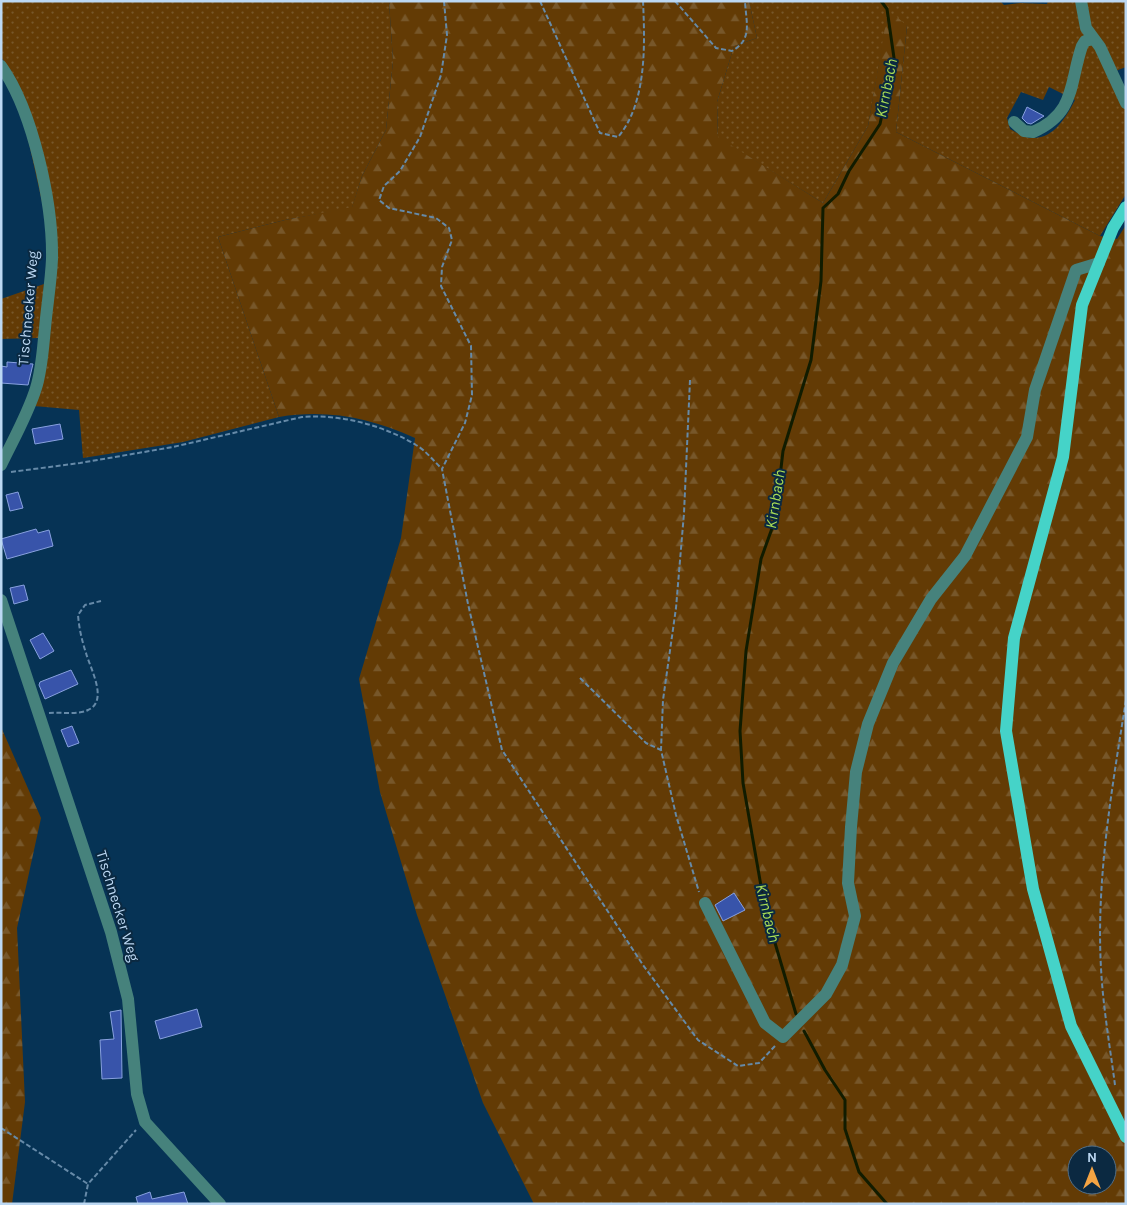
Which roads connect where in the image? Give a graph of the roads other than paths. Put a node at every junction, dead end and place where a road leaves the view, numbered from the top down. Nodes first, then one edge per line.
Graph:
1 (1081, 1) edge
2 (1094, 39) junction
3 (1, 66) edge
4 (1126, 103) edge
5 (1014, 122) dead end
6 (1126, 207) edge
7 (1099, 262) junction
8 (6, 468) edge
9 (1, 600) edge
10 (705, 903) road end
11 (1126, 1137) edge
12 (220, 1204) edge

1 - 2 street
2 - 4 street
2 - 5 street
3 - 8 street, Tischnecker Weg
6 - 7 main road
7 - 10 street
7 - 11 main road
9 - 12 street, Tischnecker Weg

